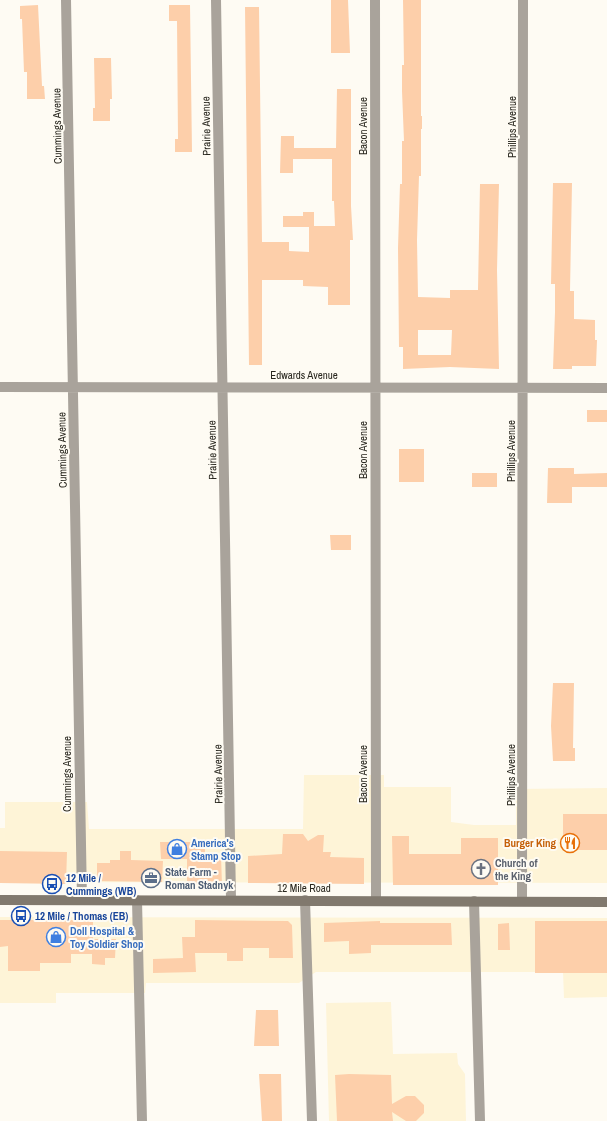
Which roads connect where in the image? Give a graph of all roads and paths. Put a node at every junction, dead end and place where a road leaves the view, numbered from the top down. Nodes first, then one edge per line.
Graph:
1 (66, 0) edge
2 (216, 0) edge
3 (375, 0) edge
4 (523, 0) edge
5 (0, 387) edge
6 (222, 387) junction
7 (522, 387) junction
8 (73, 388) junction
9 (375, 388) junction
10 (607, 388) edge
11 (0, 900) edge
12 (82, 900) junction
13 (137, 900) junction
14 (231, 900) junction
15 (305, 900) junction
16 (376, 901) junction
17 (474, 901) junction
18 (522, 901) junction
19 (607, 902) edge
20 (142, 1121) edge
21 (312, 1121) edge
22 (480, 1121) edge

1 - 8 street, Cummings Avenue
2 - 6 street, Prairie Avenue
3 - 9 street, Bacon Avenue
4 - 7 street, Phillips Avenue
5 - 8 street, Edwards Avenue
6 - 8 street, Edwards Avenue
6 - 9 street, Edwards Avenue
6 - 14 street, Prairie Avenue
7 - 9 street, Edwards Avenue
7 - 10 street, Edwards Avenue
7 - 18 street, Phillips Avenue
8 - 12 street, Cummings Avenue
9 - 16 street, Bacon Avenue
11 - 12 main road, 12 Mile Road
12 - 13 main road, 12 Mile Road
13 - 14 main road, 12 Mile Road
13 - 20 street
14 - 15 main road, 12 Mile Road
15 - 16 main road, 12 Mile Road
15 - 21 street
16 - 17 main road, 12 Mile Road
17 - 18 main road, 12 Mile Road
17 - 22 street
18 - 19 main road, 12 Mile Road

